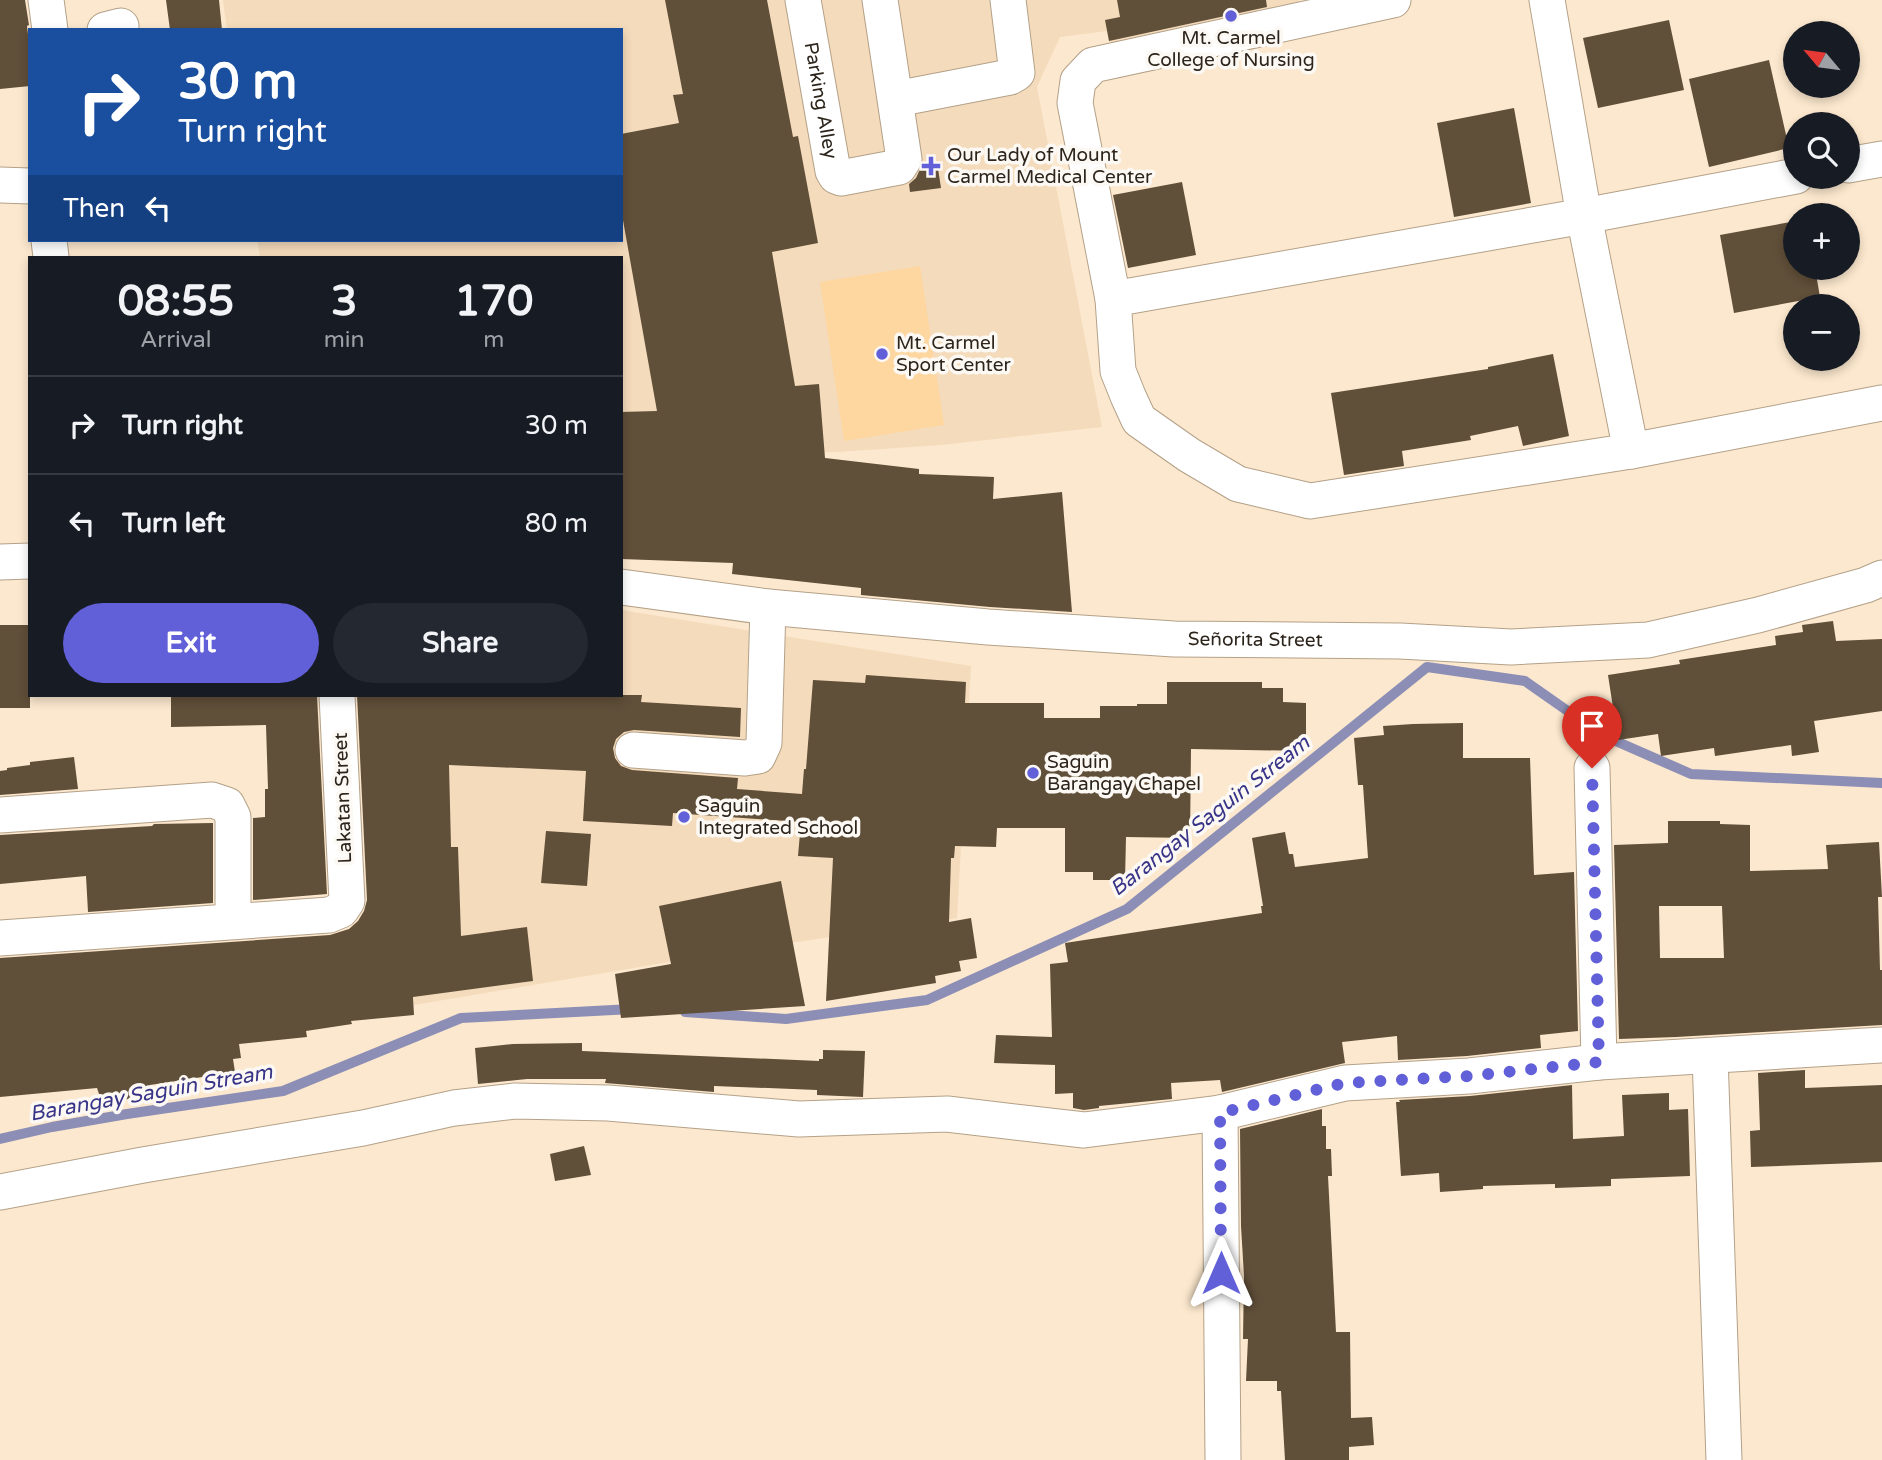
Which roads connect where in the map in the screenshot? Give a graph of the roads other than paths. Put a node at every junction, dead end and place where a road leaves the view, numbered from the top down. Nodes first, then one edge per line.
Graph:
1 (46, 0) edge
2 (803, 0) edge
3 (880, 0) edge
4 (1008, 0) edge
5 (1393, 0) edge
6 (1547, 0) edge
7 (50, 28) edge
8 (896, 99) junction
9 (1882, 159) edge
10 (1860, 164) edge
11 (1783, 178) edge
12 (0, 185) edge
13 (28, 186) edge
14 (1584, 216) junction
15 (1113, 299) junction
16 (1882, 403) edge
17 (1630, 451) junction
18 (28, 561) edge
19 (0, 562) edge
20 (1882, 578) edge
21 (623, 587) edge
22 (768, 607) junction
23 (338, 697) edge
24 (633, 750) dead end
25 (1592, 768) dead end
26 (0, 815) edge
27 (233, 921) junction
28 (0, 938) edge
29 (1882, 1045) edge
30 (1710, 1056) junction
31 (1599, 1062) junction
32 (1220, 1113) junction
33 (0, 1192) edge
34 (1223, 1460) edge
35 (1724, 1460) edge

1 - 7 street
2 - 8 street, Parking Alley
3 - 8 street, Parking Alley
4 - 8 street
5 - 15 street
6 - 14 street
9 - 10 street
11 - 14 street
12 - 13 street
14 - 15 street
14 - 17 street
15 - 17 street
16 - 17 street
18 - 19 street
20 - 22 street, Señorita Street
21 - 22 street, Señorita Street
22 - 24 street
23 - 27 street, Lakatan Street
25 - 31 street
26 - 27 street
27 - 28 street
29 - 30 street
30 - 31 street
30 - 35 street
31 - 32 street
32 - 33 street
32 - 34 street

